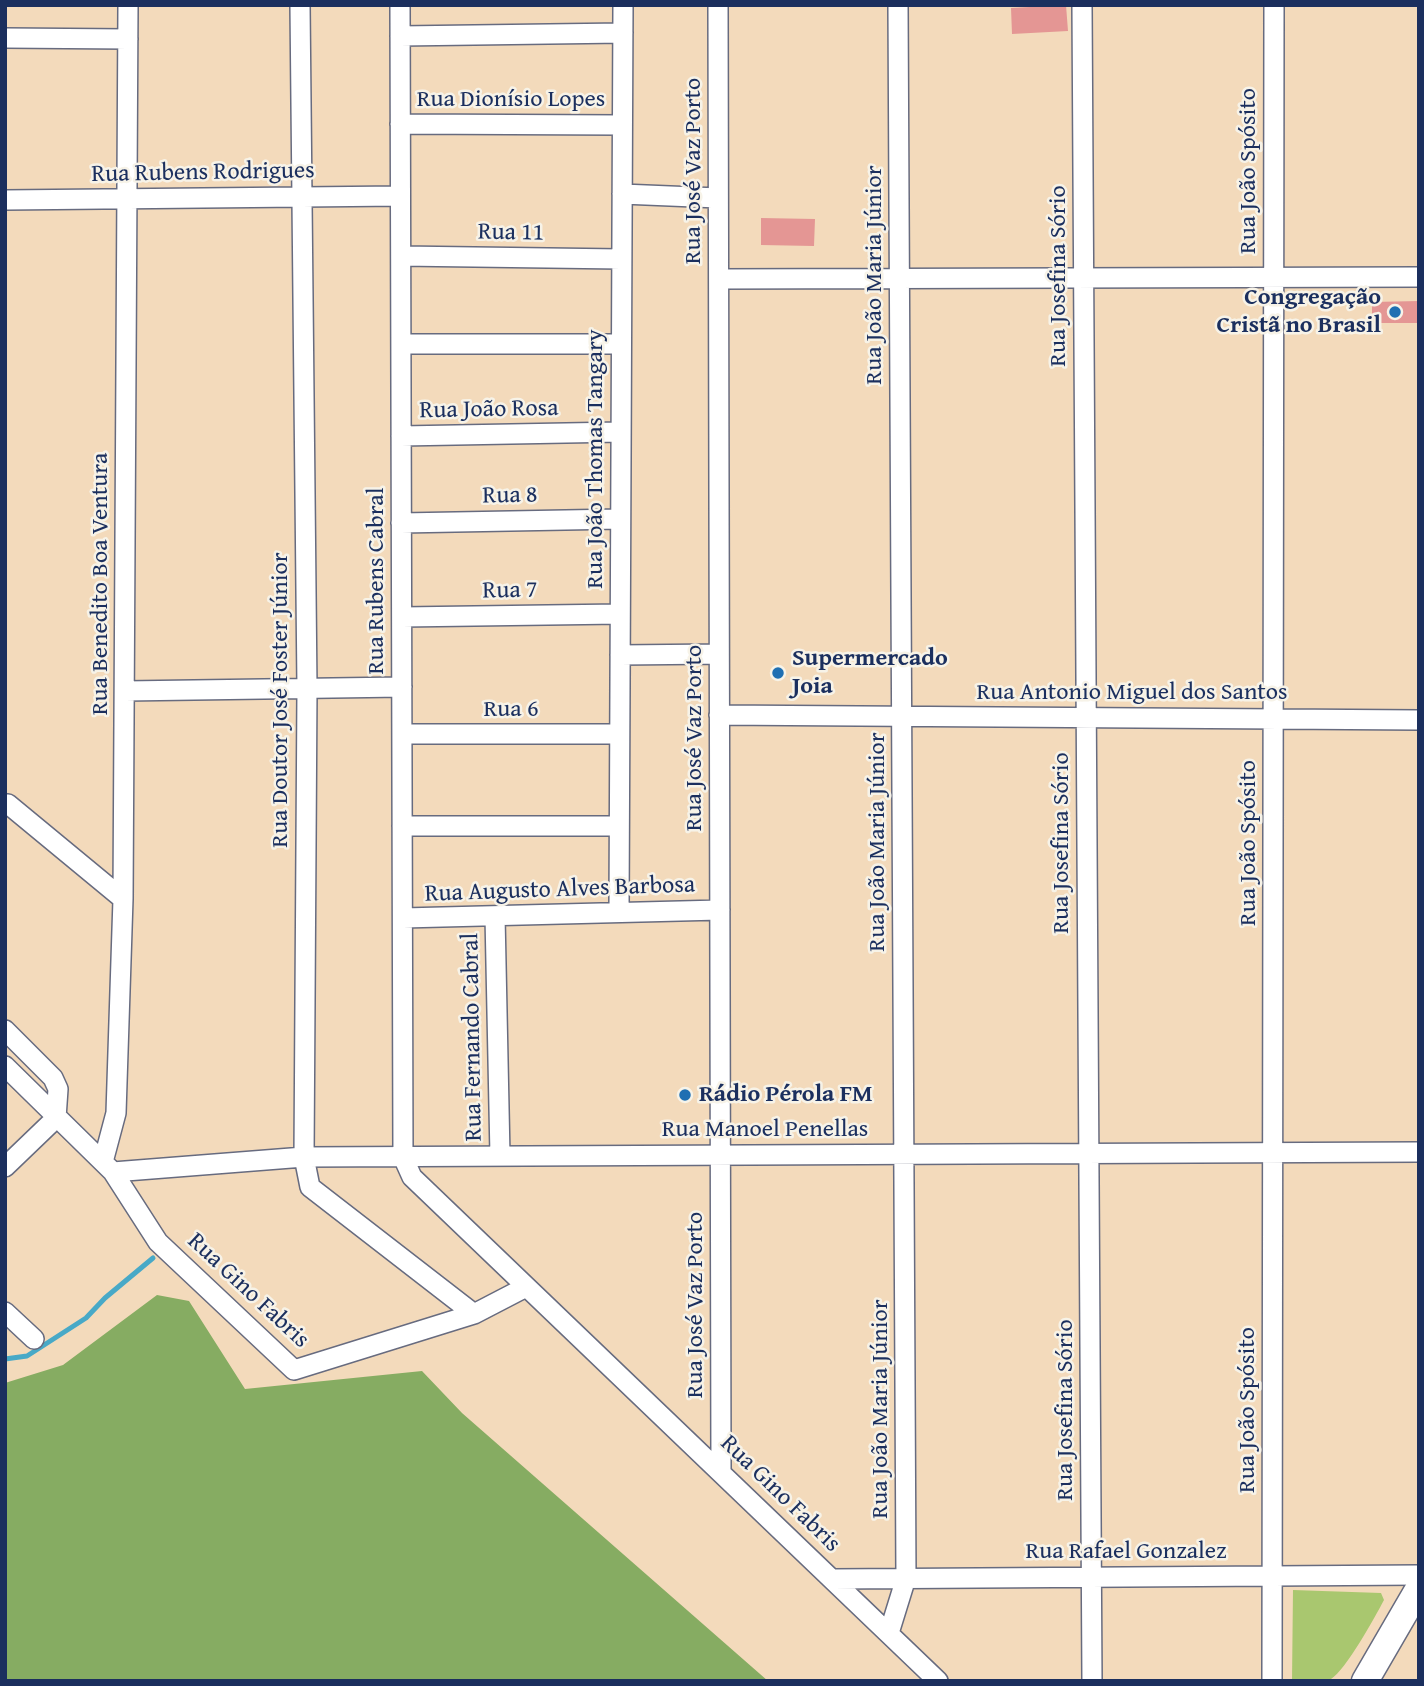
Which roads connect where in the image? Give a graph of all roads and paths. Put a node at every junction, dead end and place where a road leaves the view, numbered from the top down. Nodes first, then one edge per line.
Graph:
1 (128, 5) edge
2 (300, 5) edge
3 (400, 5) edge
4 (623, 5) edge
5 (718, 5) edge
6 (898, 5) edge
7 (1082, 5) edge
8 (1274, 5) edge
9 (623, 33) junction
10 (400, 36) junction
11 (5, 38) edge
12 (128, 39) junction
13 (400, 124) junction
14 (622, 125) junction
15 (622, 194) junction
16 (302, 195) junction
17 (401, 196) junction
18 (127, 198) junction
19 (719, 198) junction
20 (5, 200) edge
21 (401, 256) junction
22 (621, 260) junction
23 (1274, 277) junction
24 (1419, 277) edge
25 (899, 278) junction
26 (1083, 278) junction
27 (719, 279) junction
28 (401, 344) junction
29 (621, 344) junction
30 (621, 432) junction
31 (401, 436) junction
32 (620, 519) junction
33 (401, 523) junction
34 (620, 614) junction
35 (402, 617) junction
36 (719, 654) junction
37 (620, 655) junction
38 (402, 687) junction
39 (307, 688) junction
40 (125, 691) junction
41 (719, 715) junction
42 (901, 716) junction
43 (1086, 718) junction
44 (1273, 719) junction
45 (1419, 720) edge
46 (402, 734) junction
47 (620, 734) junction
48 (8, 804) dead end
49 (619, 826) junction
50 (402, 827) junction
51 (123, 899) junction
52 (720, 910) junction
53 (618, 912) junction
54 (495, 916) junction
55 (402, 918) junction
56 (5, 1030) edge
57 (5, 1066) edge
58 (56, 1118) junction
59 (1273, 1152) junction
60 (1419, 1152) edge
61 (1089, 1153) junction
62 (904, 1154) junction
63 (720, 1155) junction
64 (500, 1156) junction
65 (304, 1157) junction
66 (403, 1157) junction
67 (5, 1167) edge
68 (108, 1167) junction
69 (526, 1287) junction
70 (5, 1312) edge
71 (474, 1314) junction
72 (34, 1339) dead end
73 (721, 1472) junction
74 (1419, 1575) edge
75 (1273, 1576) junction
76 (1091, 1577) junction
77 (906, 1578) junction
78 (833, 1579) junction
79 (1419, 1588) edge
80 (889, 1633) junction
81 (938, 1681) edge
82 (1092, 1681) edge
83 (1272, 1681) edge
84 (1365, 1681) edge

1 - 12 street, Rua Benedito Boa Ventura
2 - 16 street, Rua Doutor José Foster Júnior
3 - 10 street, Rua Rubens Cabral
4 - 9 street, Rua João Thomas Tangary
5 - 19 street, Rua José Vaz Porto
6 - 25 street, Rua João Maria Júnior
7 - 26 street, Rua Josefina Sório
8 - 23 street, Rua João Spósito
9 - 10 street
9 - 14 street, Rua João Thomas Tangary
10 - 13 street, Rua Rubens Cabral
11 - 12 street
12 - 18 street, Rua Benedito Boa Ventura
13 - 14 street, Rua Dionísio Lopes
13 - 17 street, Rua Rubens Cabral
14 - 15 street, Rua João Thomas Tangary
15 - 19 street
15 - 22 street, Rua João Thomas Tangary
16 - 17 street, Rua Rubens Rodrigues
16 - 18 street, Rua Rubens Rodrigues
16 - 39 street, Rua Doutor José Foster Júnior
17 - 21 street, Rua Rubens Cabral
18 - 20 street, Rua Rubens Rodrigues
18 - 40 street, Rua Benedito Boa Ventura
19 - 27 street, Rua José Vaz Porto
21 - 22 street, Rua 11
21 - 28 street, Rua Rubens Cabral
22 - 29 street, Rua João Thomas Tangary
23 - 24 street
23 - 26 street
23 - 44 street, Rua João Spósito
25 - 26 street
25 - 27 street
25 - 42 street, Rua João Maria Júnior
26 - 43 street, Rua Josefina Sório
27 - 36 street, Rua José Vaz Porto
28 - 29 street
28 - 31 street, Rua Rubens Cabral
29 - 30 street, Rua João Thomas Tangary
30 - 31 street, Rua João Rosa
30 - 32 street, Rua João Thomas Tangary
31 - 33 street, Rua Rubens Cabral
32 - 33 street, Rua 8
32 - 34 street, Rua João Thomas Tangary
33 - 35 street, Rua Rubens Cabral
34 - 35 street, Rua 7
34 - 37 street, Rua João Thomas Tangary
35 - 38 street, Rua Rubens Cabral
36 - 37 street
36 - 41 street, Rua José Vaz Porto
37 - 47 street, Rua João Thomas Tangary
38 - 39 street
38 - 46 street, Rua Rubens Cabral
39 - 40 street
39 - 65 street, Rua Doutor José Foster Júnior
40 - 51 street, Rua Benedito Boa Ventura
41 - 42 street, Rua Antonio Miguel dos Santos
41 - 52 street, Rua José Vaz Porto
42 - 43 street, Rua Antonio Miguel dos Santos
42 - 62 street, Rua João Maria Júnior
43 - 44 street, Rua Antonio Miguel dos Santos
43 - 61 street, Rua Josefina Sório
44 - 45 street, Rua Antonio Miguel dos Santos
44 - 59 street, Rua João Spósito
46 - 47 street, Rua 6
46 - 50 street, Rua Rubens Cabral
47 - 49 street, Rua João Thomas Tangary
48 - 51 street
49 - 50 street
49 - 53 street, Rua João Thomas Tangary
50 - 55 street, Rua Rubens Cabral
51 - 68 street, Rua Benedito Boa Ventura
52 - 53 street, Rua Augusto Alves Barbosa
52 - 63 street, Rua José Vaz Porto
53 - 54 street, Rua Augusto Alves Barbosa
54 - 55 street, Rua Augusto Alves Barbosa
54 - 64 street, Rua Fernando Cabral
55 - 66 street, Rua Rubens Cabral
56 - 58 street
57 - 58 street, Rua Gino Fabris
58 - 67 street
58 - 68 street, Rua Gino Fabris
59 - 60 street, Rua Manoel Penellas
59 - 61 street, Rua Manoel Penellas
59 - 75 street, Rua João Spósito
61 - 62 street, Rua Manoel Penellas
61 - 76 street, Rua Josefina Sório
62 - 63 street, Rua Manoel Penellas
62 - 77 street, Rua João Maria Júnior
63 - 64 street, Rua Manoel Penellas
63 - 73 street, Rua José Vaz Porto
64 - 66 street, Rua Manoel Penellas
65 - 66 street, Rua Manoel Penellas
65 - 68 street, Rua Manoel Penellas
65 - 71 street, Rua Doutor José Foster Júnior
66 - 69 street, Rua Gino Fabris
68 - 71 street, Rua Gino Fabris
69 - 71 street, Rua Gino Fabris
69 - 73 street, Rua Gino Fabris
70 - 72 street
73 - 78 street, Rua Gino Fabris
74 - 75 street, Rua Rafael Gonzalez
75 - 76 street, Rua Rafael Gonzalez
75 - 83 street, Rua João Spósito
76 - 77 street, Rua Rafael Gonzalez
76 - 82 street, Rua Josefina Sório
77 - 78 street, Rua Rafael Gonzalez
77 - 80 street, Rua João Maria Júnior
78 - 80 street, Rua Gino Fabris
79 - 84 street
80 - 81 street, Rua Gino Fabris

